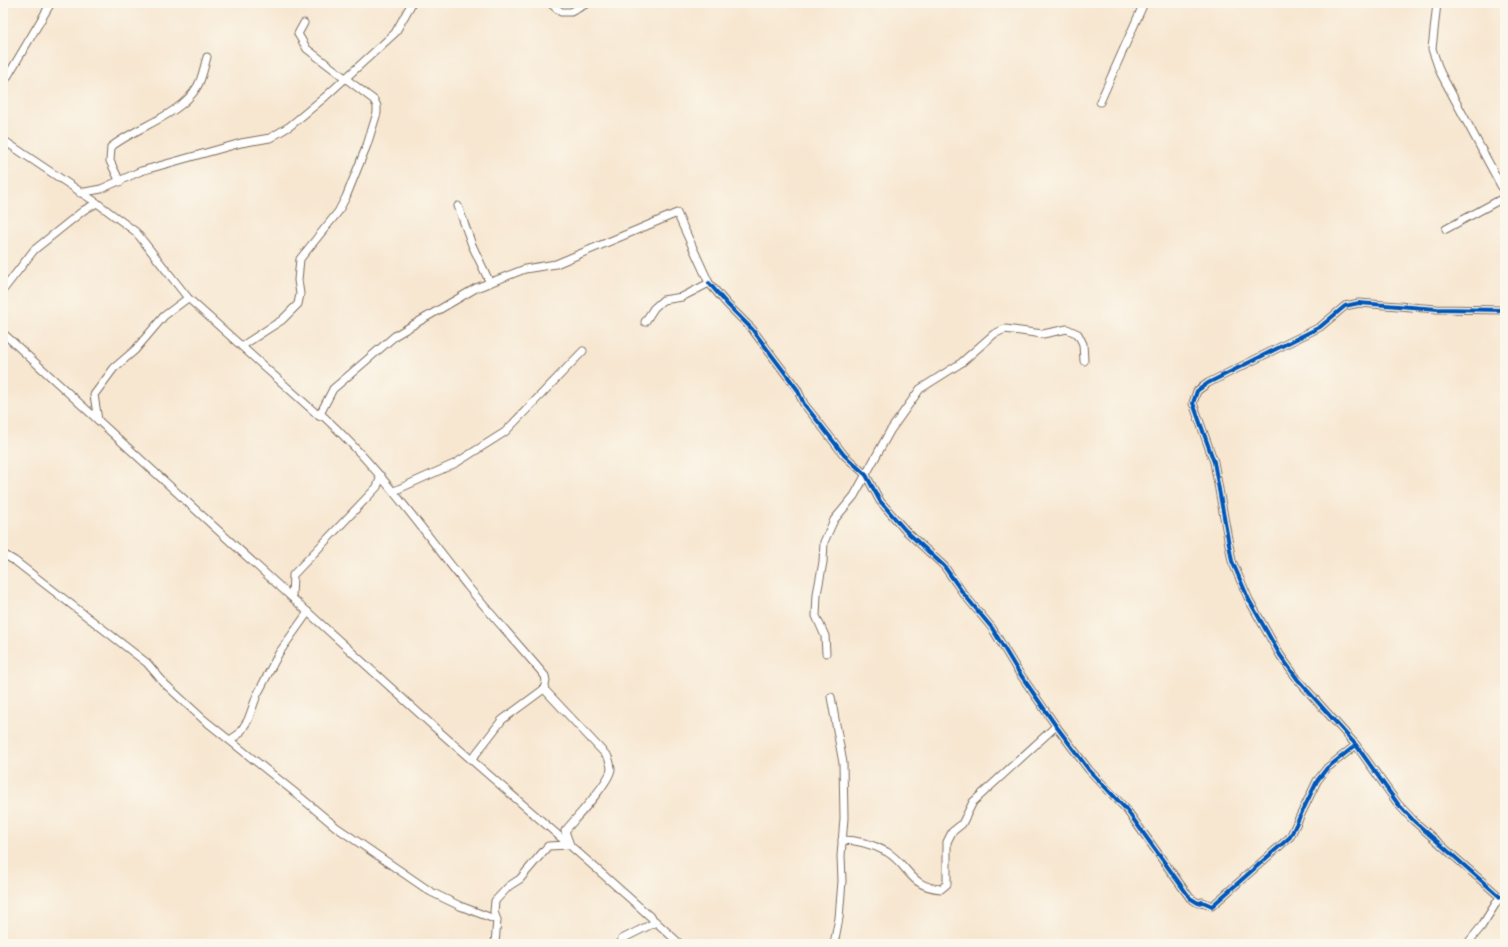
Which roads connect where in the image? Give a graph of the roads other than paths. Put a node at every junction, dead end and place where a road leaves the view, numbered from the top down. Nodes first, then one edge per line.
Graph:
1 (51, 3) edge
2 (412, 3) edge
3 (550, 3) edge
4 (588, 3) edge
5 (1144, 3) edge
6 (1437, 3) edge
7 (304, 23) dead end
8 (207, 58) dead end
9 (344, 78) junction
10 (3, 84) edge
11 (1100, 102) dead end
12 (3, 140) edge
13 (120, 182) junction
14 (80, 193) junction
15 (1505, 193) edge
16 (1505, 198) edge
17 (97, 203) junction
18 (458, 206) dead end
19 (1446, 229) dead end
20 (490, 283) junction
21 (709, 283) junction
22 (3, 290) edge
23 (188, 298) junction
24 (1505, 310) edge
25 (645, 322) dead end
26 (3, 333) edge
27 (242, 346) junction
28 (583, 351) dead end
29 (1084, 361) dead end
30 (319, 416) junction
31 (98, 420) junction
32 (866, 475) junction
33 (381, 476) junction
34 (377, 487) junction
35 (392, 489) junction
36 (3, 554) edge
37 (292, 597) junction
38 (308, 612) junction
39 (826, 653) dead end
40 (544, 689) junction
41 (831, 697) dead end
42 (1056, 726) junction
43 (230, 740) junction
44 (1356, 745) junction
45 (472, 760) junction
46 (842, 840) junction
47 (570, 845) junction
48 (1503, 898) edge
49 (497, 920) junction
50 (656, 922) junction
51 (495, 944) edge
52 (620, 944) edge
53 (680, 944) edge
54 (834, 944) edge
55 (1467, 944) edge

1 - 10 street
2 - 9 street
3 - 4 street
5 - 11 street
6 - 15 street
7 - 9 street
8 - 13 street
9 - 13 street
9 - 27 street
12 - 14 street
13 - 14 street
14 - 17 street
16 - 19 street
17 - 22 street
17 - 23 street
18 - 20 street
20 - 21 street
20 - 30 street
21 - 25 street
21 - 32 street
23 - 27 street
23 - 31 street
24 - 44 street
26 - 31 street
27 - 30 street
28 - 35 street
29 - 32 street
30 - 33 street
31 - 37 street
32 - 39 street
32 - 42 street
33 - 34 street
33 - 35 street
34 - 35 street
34 - 37 street
35 - 40 street
36 - 43 street
37 - 38 street
38 - 43 street
38 - 45 street
40 - 45 street
40 - 47 street
41 - 46 street
42 - 44 street
42 - 46 street
43 - 49 street
44 - 48 street
45 - 47 street
46 - 54 street
47 - 49 street
47 - 50 street
48 - 55 street
49 - 51 street
50 - 52 street
50 - 53 street

